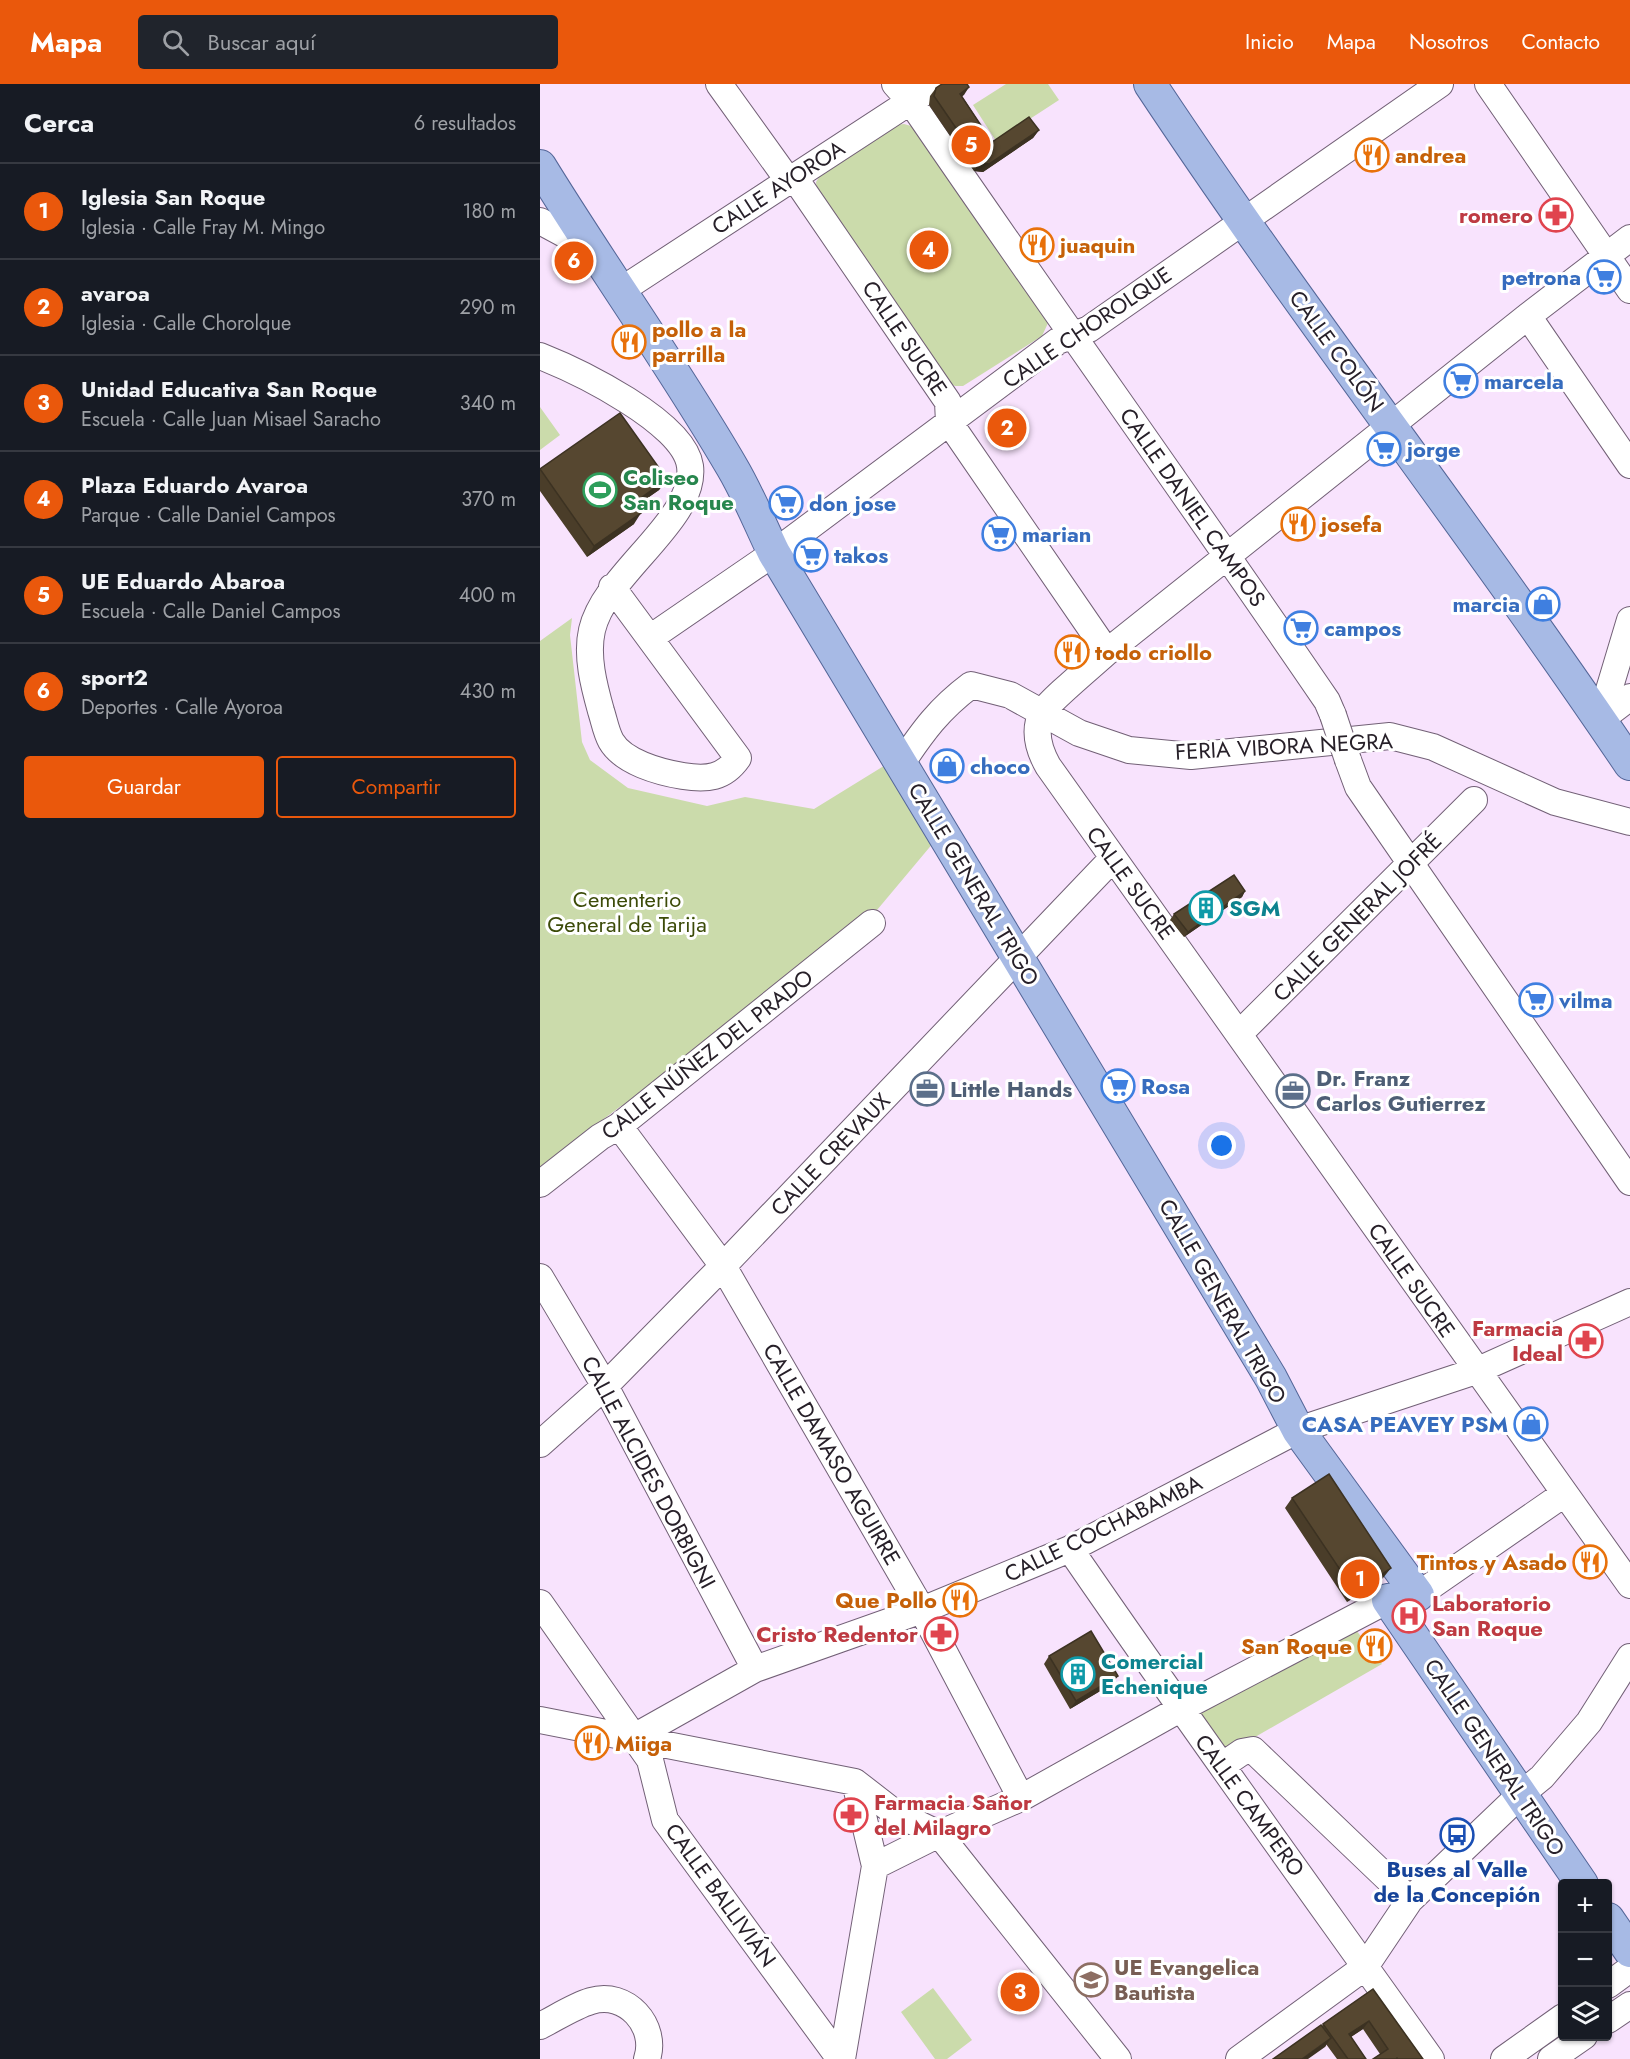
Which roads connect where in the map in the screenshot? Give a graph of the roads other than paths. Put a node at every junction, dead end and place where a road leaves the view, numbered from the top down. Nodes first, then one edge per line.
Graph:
1 (719, 84) edge
2 (937, 84) edge
3 (1150, 84) edge
4 (1440, 84) edge
5 (1488, 84) edge
6 (903, 93) edge
7 (540, 166) edge
8 (791, 178) junction
9 (1244, 219) junction
10 (540, 221) edge
11 (1630, 238) edge
12 (590, 248) junction
13 (1606, 256) junction
14 (1630, 290) edge
15 (620, 291) junction
16 (1528, 316) junction
17 (1072, 336) junction
18 (540, 356) edge
19 (948, 422) junction
20 (1392, 426) junction
21 (1630, 465) edge
22 (774, 553) junction
23 (1228, 555) junction
24 (612, 587) junction
25 (1630, 620) edge
26 (650, 638) junction
27 (1107, 652) junction
28 (1630, 698) edge
29 (1043, 711) junction
30 (1600, 720) junction
31 (902, 764) junction
32 (1630, 764) edge
33 (1474, 801) dead end
34 (1630, 822) edge
35 (1113, 858) junction
36 (1411, 864) junction
37 (873, 923) dead end
38 (1018, 957) junction
39 (1239, 1034) junction
40 (619, 1126) junction
41 (1630, 1182) edge
42 (540, 1184) edge
43 (723, 1266) junction
44 (540, 1277) edge
45 (1630, 1302) edge
46 (1476, 1371) junction
47 (605, 1386) junction
48 (1298, 1430) junction
49 (540, 1444) edge
50 (1564, 1494) junction
51 (1070, 1549) junction
52 (1630, 1585) edge
53 (1418, 1595) junction
54 (1388, 1600) junction
55 (540, 1603) edge
56 (922, 1610) junction
57 (1630, 1657) edge
58 (755, 1669) junction
59 (1180, 1709) junction
60 (540, 1720) edge
61 (634, 1737) junction
62 (1223, 1765) junction
63 (855, 1782) junction
64 (1520, 1795) junction
65 (1021, 1798) junction
66 (939, 1834) junction
67 (875, 1866) junction
68 (1579, 1879) edge
69 (1410, 1900) junction
70 (1612, 1925) edge
71 (1630, 1951) edge
72 (1365, 1967) junction
73 (1630, 1969) edge
74 (1612, 1982) edge
75 (1630, 2005) edge
76 (1612, 2017) edge
77 (1558, 2021) edge
78 (540, 2026) edge
79 (1578, 2041) edge
80 (647, 2059) edge
81 (841, 2059) edge
82 (1118, 2059) edge
83 (1239, 2059) edge
84 (1431, 2059) edge
85 (1504, 2059) edge
86 (1551, 2059) edge

1 - 8 street, CALLE SUCRE
2 - 6 street, CALLE AYOROA
3 - 9 main road, CALLE COLÓN
4 - 9 street, CALLE CHOROLQUE
5 - 13 street
6 - 8 street, CALLE AYOROA
6 - 17 street, CALLE DANIEL CAMPOS
7 - 12 main road, CALLE GENERAL TRIGO
8 - 15 street, CALLE AYOROA
8 - 19 street, CALLE SUCRE
9 - 17 street, CALLE CHOROLQUE
9 - 20 main road, CALLE COLÓN
10 - 12 street
11 - 13 street
12 - 15 main road, CALLE GENERAL TRIGO
13 - 14 street
13 - 16 street
15 - 22 main road, CALLE GENERAL TRIGO
16 - 20 street
16 - 21 street
17 - 19 street, CALLE CHOROLQUE
17 - 23 street, CALLE DANIEL CAMPOS
18 - 24 street
19 - 22 street, CALLE CHOROLQUE
19 - 27 street, CALLE SUCRE
20 - 23 street
20 - 30 main road, CALLE COLÓN
22 - 26 street, CALLE CHOROLQUE
22 - 31 main road, CALLE GENERAL TRIGO
23 - 27 street
23 - 36 street, CALLE DANIEL CAMPOS, bridge
24 - 26 street
24 - 26 street
25 - 30 street
27 - 29 street
28 - 30 street
29 - 31 street, FERIA VIBORA NEGRA
29 - 34 street, FERIA VIBORA NEGRA
29 - 35 street, CALLE SUCRE
30 - 32 main road, CALLE COLÓN
31 - 38 main road, CALLE GENERAL TRIGO
33 - 36 street, CALLE GENERAL JOFRÉ
35 - 38 street, CALLE CREVAUX
35 - 39 street, CALLE SUCRE
36 - 39 street, CALLE GENERAL JOFRÉ
36 - 41 street, CALLE DANIEL CAMPOS
37 - 40 street, CALLE NÚÑEZ DEL PRADO
38 - 43 street, CALLE CREVAUX
38 - 48 main road, CALLE GENERAL TRIGO
39 - 46 street, CALLE SUCRE
40 - 42 street, CALLE NÚÑEZ DEL PRADO
40 - 43 street, CALLE DAMASO AGUIRRE
43 - 47 street, CALLE CREVAUX
43 - 56 street, CALLE DAMASO AGUIRRE
44 - 47 street, CALLE ALCIDES DORBIGNI
45 - 46 street, CALLE COCHABAMBA
46 - 48 street, CALLE COCHABAMBA
46 - 50 street, CALLE SUCRE
47 - 49 street, CALLE CREVAUX
47 - 58 street, CALLE ALCIDES DORBIGNI
48 - 51 street, CALLE COCHABAMBA
48 - 53 main road, CALLE GENERAL TRIGO
50 - 52 street, CALLE SUCRE
50 - 53 street
51 - 56 street, CALLE COCHABAMBA
51 - 59 street, CALLE CAMPERO
53 - 54 main road
54 - 59 street
54 - 64 main road, CALLE GENERAL TRIGO
55 - 61 street, CALLE BALLIVIÁN
56 - 58 street, CALLE COCHABAMBA
56 - 65 street, CALLE DAMASO AGUIRRE
57 - 64 street
58 - 61 street, CALLE COCHABAMBA
59 - 62 street, CALLE CAMPERO
59 - 65 street
60 - 61 street
61 - 63 street
61 - 81 street, CALLE BALLIVIÁN
62 - 69 street
62 - 72 street, CALLE CAMPERO
63 - 66 street
63 - 67 street
64 - 68 main road, CALLE GENERAL TRIGO
64 - 69 street
65 - 66 street
66 - 67 street
66 - 82 street
67 - 81 street
69 - 72 street
70 - 71 main road
72 - 83 street
72 - 84 street, CALLE CAMPERO
73 - 74 street
75 - 76 street
77 - 85 street
78 - 80 street
79 - 86 street

